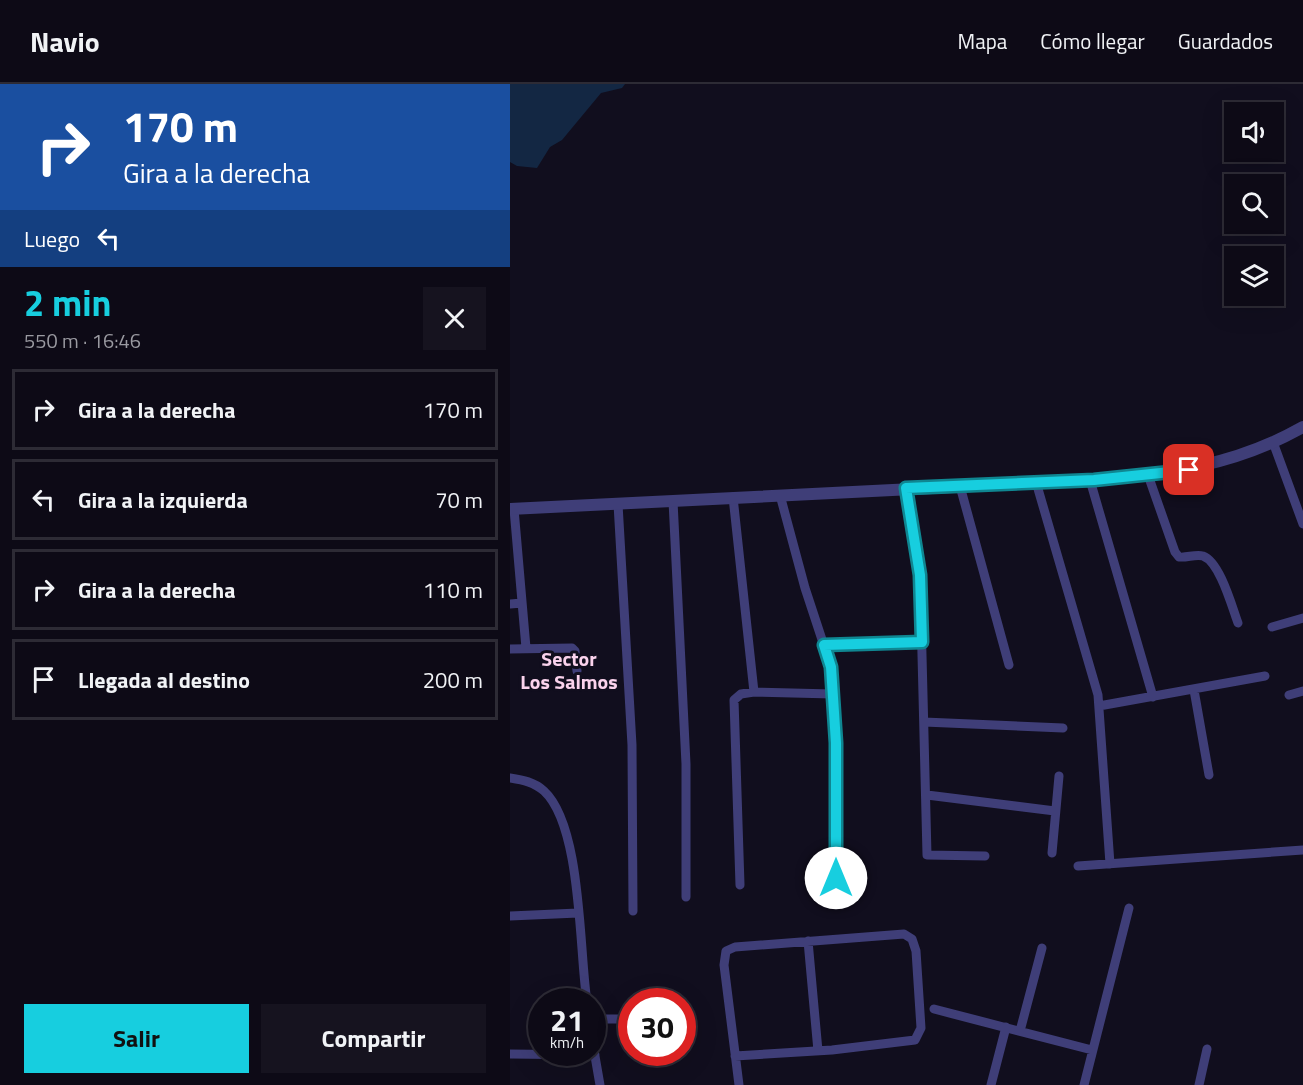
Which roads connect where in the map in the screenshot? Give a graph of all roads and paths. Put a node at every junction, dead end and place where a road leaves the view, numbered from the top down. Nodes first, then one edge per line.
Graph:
1 (1303, 427) edge
2 (1273, 442) junction
3 (1148, 475) junction
4 (1090, 480) junction
5 (1036, 482) junction
6 (960, 486) junction
7 (906, 488) junction
8 (780, 495) junction
9 (733, 497) junction
10 (673, 501) junction
11 (618, 504) junction
12 (512, 509) edge
13 (1303, 524) edge
14 (522, 603) junction
15 (510, 604) edge
16 (1303, 618) edge
17 (1238, 623) dead end
18 (1272, 627) dead end
19 (922, 642) junction
20 (824, 645) junction
21 (526, 648) junction
22 (510, 649) edge
23 (1009, 665) dead end
24 (577, 671) dead end
25 (1265, 676) dead end
26 (1194, 690) junction
27 (1303, 691) edge
28 (754, 692) junction
29 (833, 694) junction
30 (1289, 694) dead end
31 (1153, 697) junction
32 (1099, 706) junction
33 (924, 722) junction
34 (1063, 728) dead end
35 (1209, 775) dead end
36 (1059, 776) dead end
37 (510, 778) edge
38 (927, 795) junction
39 (1055, 811) junction
40 (1303, 850) edge
41 (1052, 853) dead end
42 (985, 856) dead end
43 (1110, 864) junction
44 (1078, 866) dead end
45 (740, 885) dead end
46 (836, 895) dead end
47 (686, 897) dead end
48 (1129, 908) dead end
49 (633, 911) dead end
50 (578, 913) junction
51 (510, 916) edge
52 (808, 941) junction
53 (1042, 948) dead end
54 (586, 988) edge
55 (934, 1009) dead end
56 (1006, 1027) junction
57 (1020, 1031) junction
58 (1207, 1049) dead end
59 (1092, 1050) junction
60 (818, 1051) junction
61 (510, 1054) edge
62 (528, 1054) edge
63 (735, 1056) junction
64 (597, 1066) edge
65 (600, 1085) edge
66 (739, 1085) edge
67 (991, 1085) edge
68 (1084, 1085) edge
69 (1199, 1085) edge

1 - 2 street
2 - 3 street
2 - 13 street
3 - 4 street
3 - 17 street
4 - 5 street
4 - 31 street
5 - 6 street
5 - 32 street
6 - 7 street
6 - 23 street
7 - 8 street
7 - 19 street
8 - 9 street
8 - 20 street
9 - 10 street
9 - 28 street
10 - 11 street
10 - 47 street
11 - 12 street
11 - 49 street
12 - 14 street
14 - 15 street
14 - 21 street
16 - 18 street
19 - 20 street
19 - 33 street
20 - 29 street
21 - 22 street
21 - 24 street
25 - 26 street
26 - 31 street
26 - 35 street
27 - 30 street
28 - 29 street
28 - 45 street
29 - 46 street
31 - 32 street
32 - 43 street
33 - 34 street
33 - 38 street
36 - 39 street
37 - 50 street
38 - 39 street
38 - 42 street
39 - 41 street
40 - 43 street
43 - 44 street
48 - 59 street
50 - 51 street
50 - 54 street
52 - 60 street
52 - 60 street
52 - 63 street
53 - 57 street
55 - 56 street
56 - 57 street
56 - 67 street
57 - 59 street
58 - 69 street
59 - 68 street
60 - 63 street
61 - 62 street
63 - 66 street
64 - 65 street

